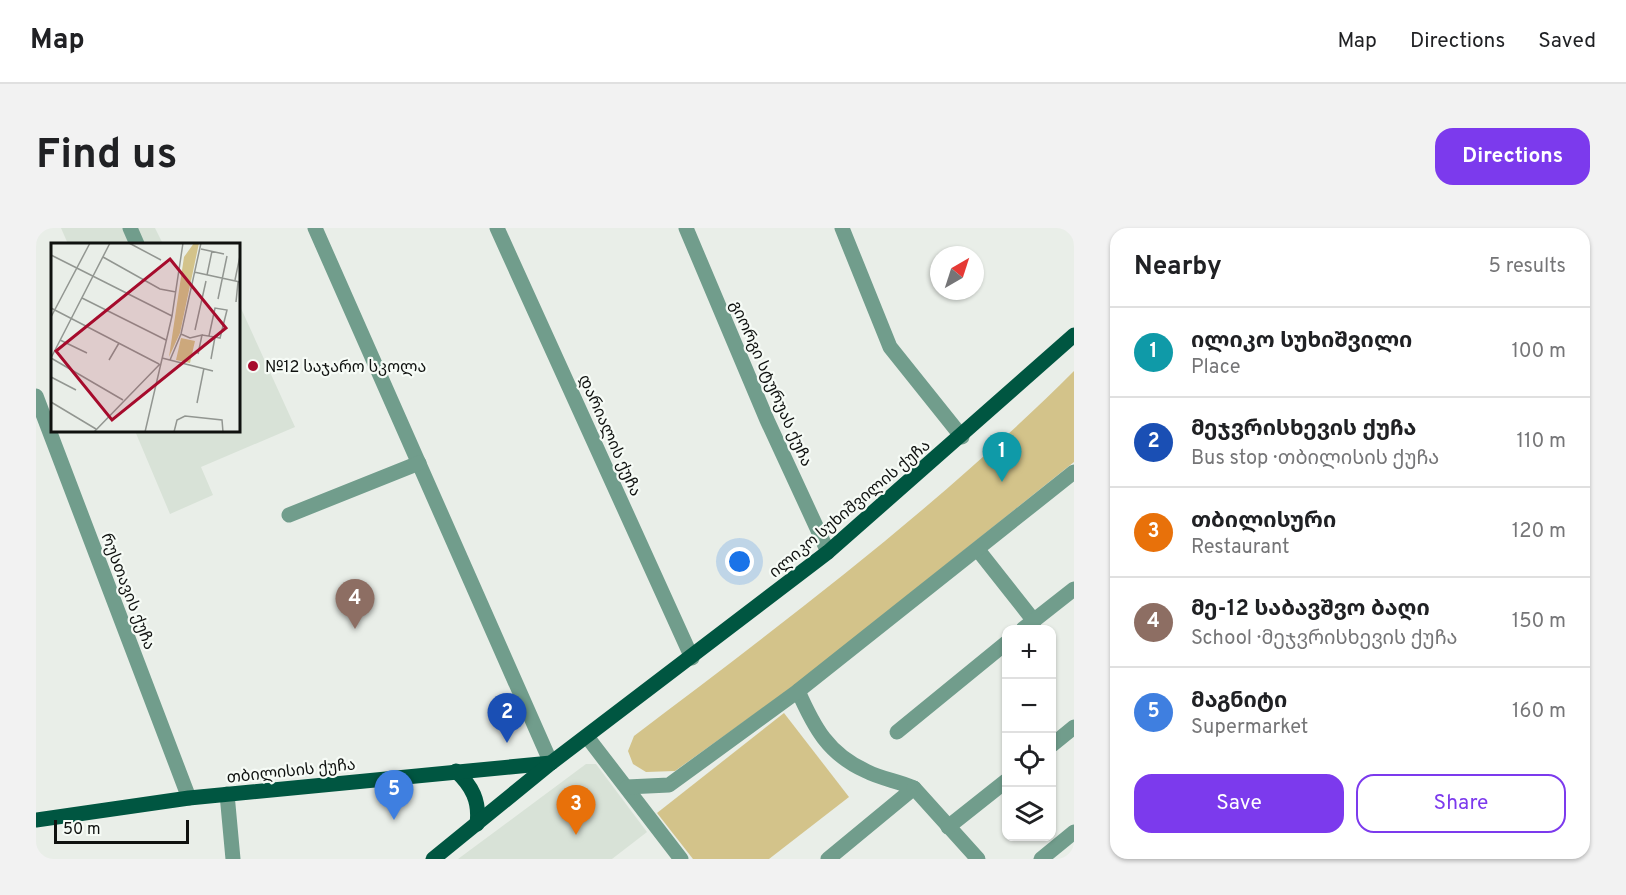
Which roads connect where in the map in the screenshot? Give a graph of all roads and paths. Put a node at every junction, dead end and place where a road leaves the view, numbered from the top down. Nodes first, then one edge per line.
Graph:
1 (130, 228) edge
2 (315, 228) edge
3 (497, 228) edge
4 (686, 228) edge
5 (842, 228) edge
6 (137, 243) edge
7 (1074, 335) edge
8 (36, 396) edge
9 (962, 437) junction
10 (418, 463) junction
11 (1074, 472) edge
12 (289, 515) dead end
13 (978, 550) junction
14 (828, 552) junction
15 (1074, 589) edge
16 (1028, 625) edge
17 (1002, 646) edge
18 (692, 658) junction
19 (798, 691) junction
20 (1074, 727) edge
21 (897, 732) dead end
22 (588, 738) junction
23 (1056, 742) edge
24 (551, 763) junction
25 (456, 771) junction
26 (1002, 784) edge
27 (627, 787) junction
28 (914, 788) junction
29 (227, 794) junction
30 (189, 798) junction
31 (36, 819) edge
32 (477, 824) junction
33 (948, 827) junction
34 (1074, 832) edge
35 (233, 859) edge
36 (433, 859) edge
37 (681, 859) edge
38 (828, 859) edge
39 (978, 859) edge
40 (1041, 859) edge

1 - 6 street
2 - 10 street
3 - 18 street, დარიალის ქუჩა
4 - 14 street, გიორგი სტურუას ქუჩა
5 - 9 street
7 - 9 main road, ილიკო სუხიშვილის ქუჩა
8 - 30 street, რუსთავის ქუჩა
9 - 14 main road, ილიკო სუხიშვილის ქუჩა
10 - 12 street
10 - 24 street
11 - 13 street
13 - 16 street
13 - 19 street
14 - 18 main road, ილიკო სუხიშვილის ქუჩა
15 - 16 street
17 - 21 street
18 - 22 main road, ილიკო სუხიშვილის ქუჩა
19 - 27 street
19 - 28 street
20 - 23 street
22 - 24 main road, ილიკო სუხიშვილის ქუჩა
22 - 27 street
24 - 25 main road, თბილისის ქუჩა
24 - 32 main road, ილიკო სუხიშვილის ქუჩა
25 - 29 main road, თბილისის ქუჩა
25 - 32 main road
26 - 33 street
27 - 37 street
28 - 33 street
28 - 38 street
29 - 30 main road, თბილისის ქუჩა
29 - 35 street
30 - 31 main road, თბილისის ქუჩა
32 - 36 main road, ილიკო სუხიშვილის ქუჩა
33 - 39 street
34 - 40 street

